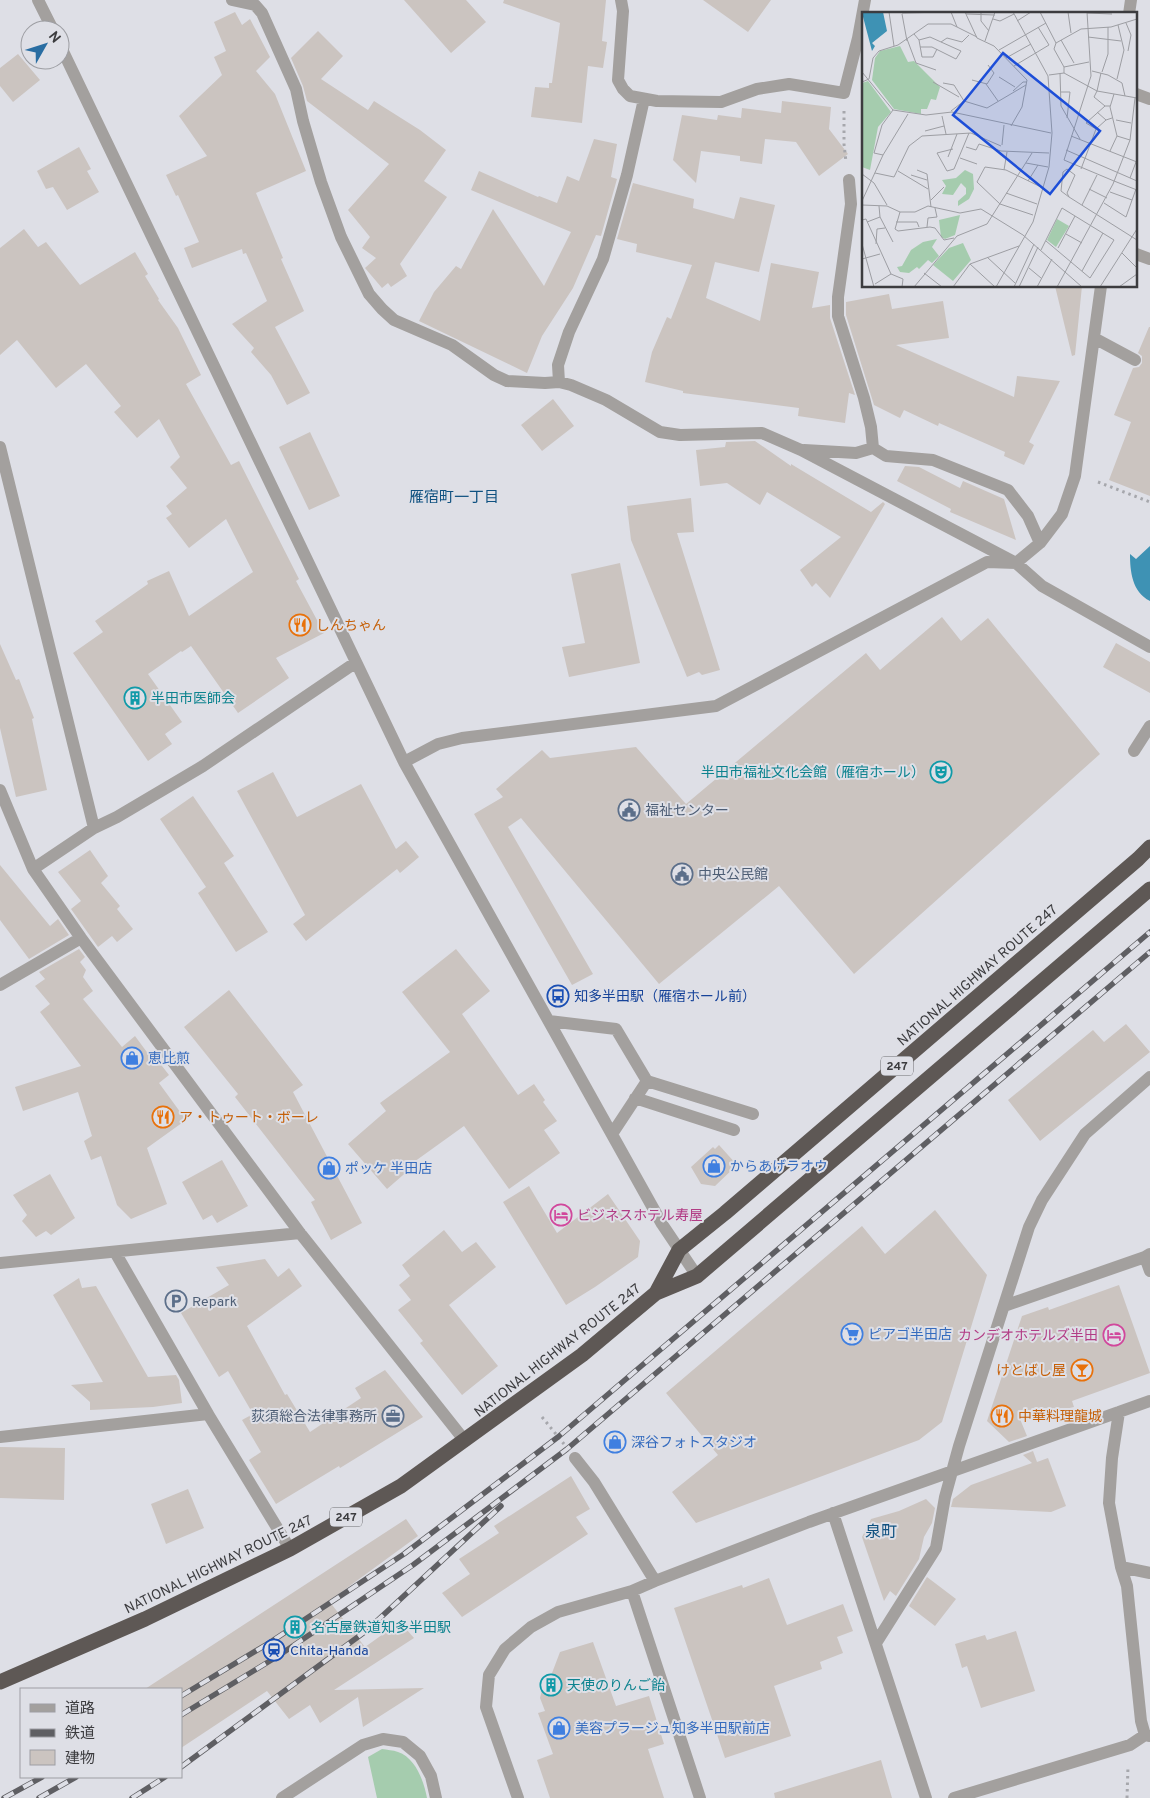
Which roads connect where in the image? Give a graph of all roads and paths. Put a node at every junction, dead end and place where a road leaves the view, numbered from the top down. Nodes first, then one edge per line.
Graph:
1 (38, 0) edge
2 (232, 0) edge
3 (621, 0) edge
4 (254, 2) edge
5 (862, 16) edge
6 (48, 20) edge
7 (70, 66) edge
8 (844, 93) junction
9 (1138, 95) edge
10 (644, 99) junction
11 (1150, 99) edge
12 (848, 180) joint
13 (1138, 255) edge
14 (1150, 259) edge
15 (1100, 288) edge
16 (1094, 338) junction
17 (1136, 360) dead end
18 (559, 382) junction
19 (0, 447) edge
20 (873, 448) junction
21 (801, 450) junction
22 (1098, 482) dead end
23 (1150, 502) edge
24 (1040, 543) junction
25 (1016, 563) junction
26 (1150, 647) edge
27 (355, 662) junction
28 (1150, 726) edge
29 (1134, 751) dead end
30 (404, 762) junction
31 (0, 790) edge
32 (94, 828) junction
33 (1150, 847) edge
34 (32, 869) junction
35 (1150, 889) edge
36 (81, 938) junction
37 (0, 985) edge
38 (549, 1021) junction
39 (1150, 1077) edge
40 (647, 1081) junction
41 (636, 1098) junction
42 (753, 1114) dead end
43 (734, 1130) dead end
44 (612, 1134) junction
45 (300, 1233) junction
46 (679, 1250) junction
47 (115, 1252) junction
48 (1147, 1256) edge
49 (0, 1264) edge
50 (1150, 1271) edge
51 (697, 1276) junction
52 (656, 1294) junction
53 (1004, 1306) junction
54 (1150, 1400) edge
55 (1119, 1412) junction
56 (208, 1414) junction
57 (542, 1418) dead end
58 (0, 1437) edge
59 (465, 1441) junction
60 (575, 1458) joint
61 (952, 1472) junction
62 (833, 1513) junction
63 (290, 1550) junction
64 (1121, 1567) junction
65 (1150, 1573) edge
66 (655, 1581) junction
67 (632, 1591) junction
68 (876, 1643) junction
69 (0, 1682) edge
70 (1148, 1736) edge
71 (1130, 1745) junction
72 (282, 1798) edge
73 (436, 1798) edge
74 (518, 1798) edge
75 (700, 1798) edge
76 (926, 1798) edge
77 (954, 1798) edge
78 (1127, 1798) edge

1 - 6 street
2 - 4 street
3 - 10 street
4 - 18 street
5 - 8 street
7 - 27 street
8 - 10 street
8 - 12 path
9 - 11 street
10 - 18 street
12 - 20 street
13 - 14 street
15 - 16 street
16 - 17 street
16 - 24 street
18 - 21 street
19 - 32 street
20 - 21 street
20 - 24 street
21 - 25 street
22 - 23 path
24 - 25 street
25 - 26 street
25 - 30 street
27 - 30 street
27 - 32 street
28 - 29 street
30 - 38 street
31 - 34 street
32 - 34 street
33 - 46 highway, NATIONAL HIGHWAY ROUTE 247 / 247
34 - 36 street
35 - 51 highway, NATIONAL HIGHWAY ROUTE 247 / 247
36 - 37 street
36 - 45 street
38 - 40 street
38 - 44 street
39 - 53 street
40 - 41 street
40 - 42 street
41 - 43 street
41 - 44 street
44 - 46 street
45 - 47 street
45 - 59 street
46 - 51 street
46 - 52 highway, NATIONAL HIGHWAY ROUTE 247 / 247
47 - 49 street
47 - 56 street
48 - 50 street
48 - 53 street
51 - 52 highway, NATIONAL HIGHWAY ROUTE 247 / 247
52 - 59 highway, NATIONAL HIGHWAY ROUTE 247 / 247
53 - 61 street
54 - 55 street
55 - 61 street
55 - 64 street
56 - 58 street
56 - 63 street
57 - 60 path
59 - 63 highway, NATIONAL HIGHWAY ROUTE 247 / 247
60 - 66 street
61 - 62 street
61 - 68 street
62 - 66 street
62 - 68 street
63 - 69 highway, NATIONAL HIGHWAY ROUTE 247 / 247
64 - 65 street
64 - 70 street
66 - 67 street
67 - 74 street
67 - 75 street
68 - 76 street
70 - 71 street
71 - 77 street
71 - 78 path
72 - 73 street

